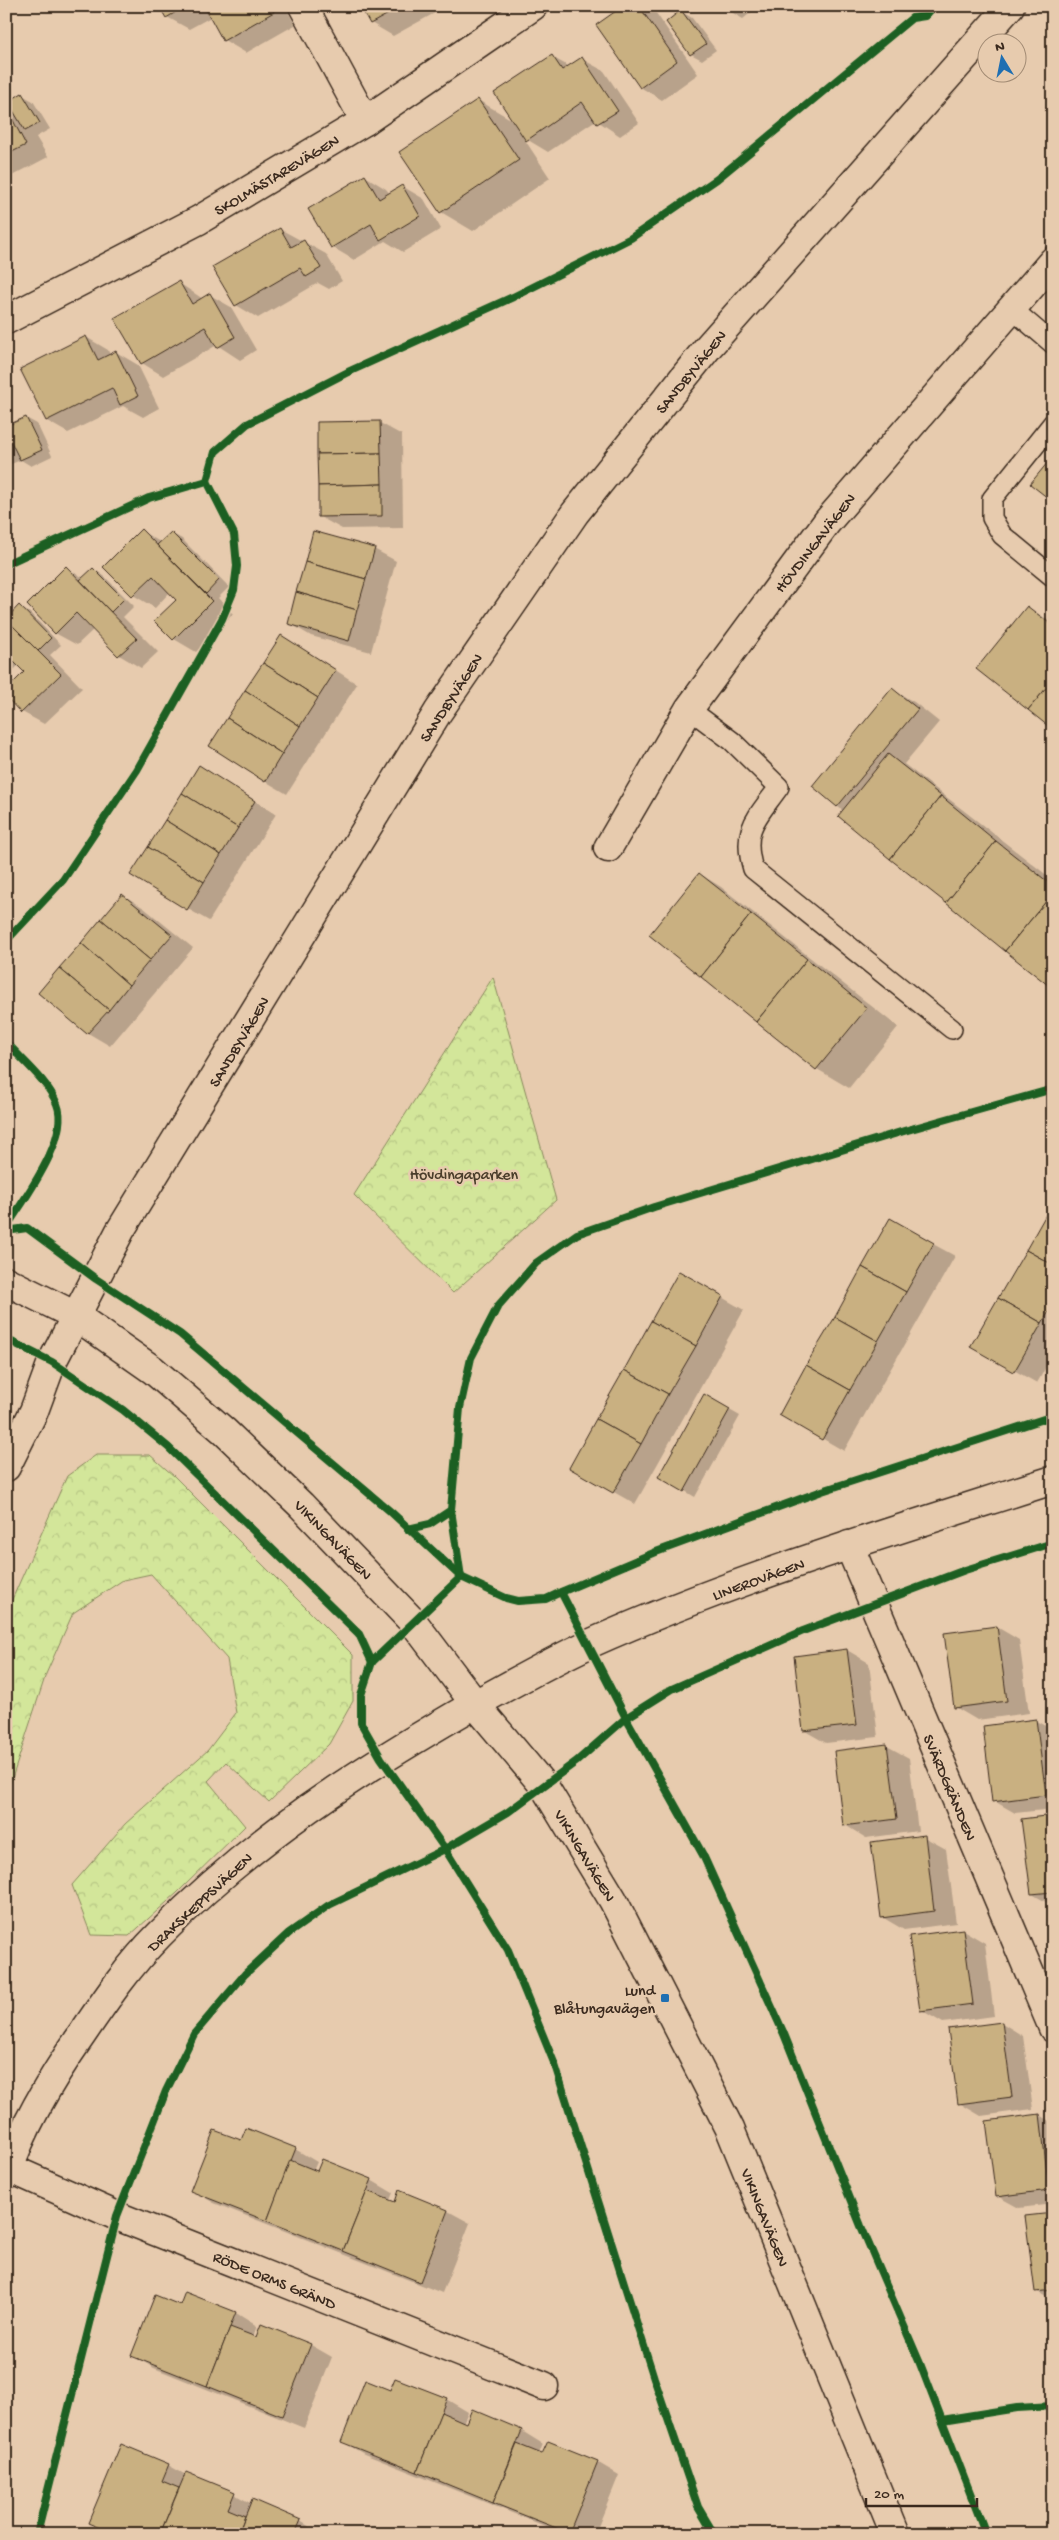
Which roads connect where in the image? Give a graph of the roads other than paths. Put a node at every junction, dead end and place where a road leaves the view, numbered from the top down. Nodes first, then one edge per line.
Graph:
1 (303, 6) edge
2 (533, 6) edge
3 (1010, 6) edge
4 (365, 121) junction
5 (1053, 261) edge
6 (1012, 309) junction
7 (9, 312) edge
8 (1053, 344) edge
9 (1053, 423) edge
10 (1053, 577) edge
11 (689, 709) junction
12 (608, 848) dead end
13 (952, 1029) dead end
14 (6, 1281) edge
15 (76, 1316) junction
16 (6, 1467) edge
17 (1053, 1480) edge
18 (850, 1545) junction
19 (475, 1704) junction
20 (1053, 2028) edge
21 (8, 2172) edge
22 (544, 2386) dead end
23 (896, 2534) edge

1 - 4 street
2 - 4 street, SKOLMÄSTAREVÄGEN
3 - 15 street, SANDBYVÄGEN
4 - 7 street, SKOLMÄSTAREVÄGEN
5 - 6 street, HÖVDINGAVÄGEN
6 - 8 lane
6 - 11 street, HÖVDINGAVÄGEN
9 - 10 lane
11 - 12 street, HÖVDINGAVÄGEN
11 - 13 lane
14 - 15 street, VIKINGAVÄGEN
15 - 16 street, SANDBYVÄGEN
15 - 19 street, VIKINGAVÄGEN
17 - 18 street, LINEROVÄGEN
18 - 19 street, LINEROVÄGEN
18 - 20 street, SVÄRDGRÄNDEN
19 - 21 street, DRAKSKEPPSVÄGEN
19 - 23 street, VIKINGAVÄGEN
21 - 22 street, RÖDE ORMS GRÄND

